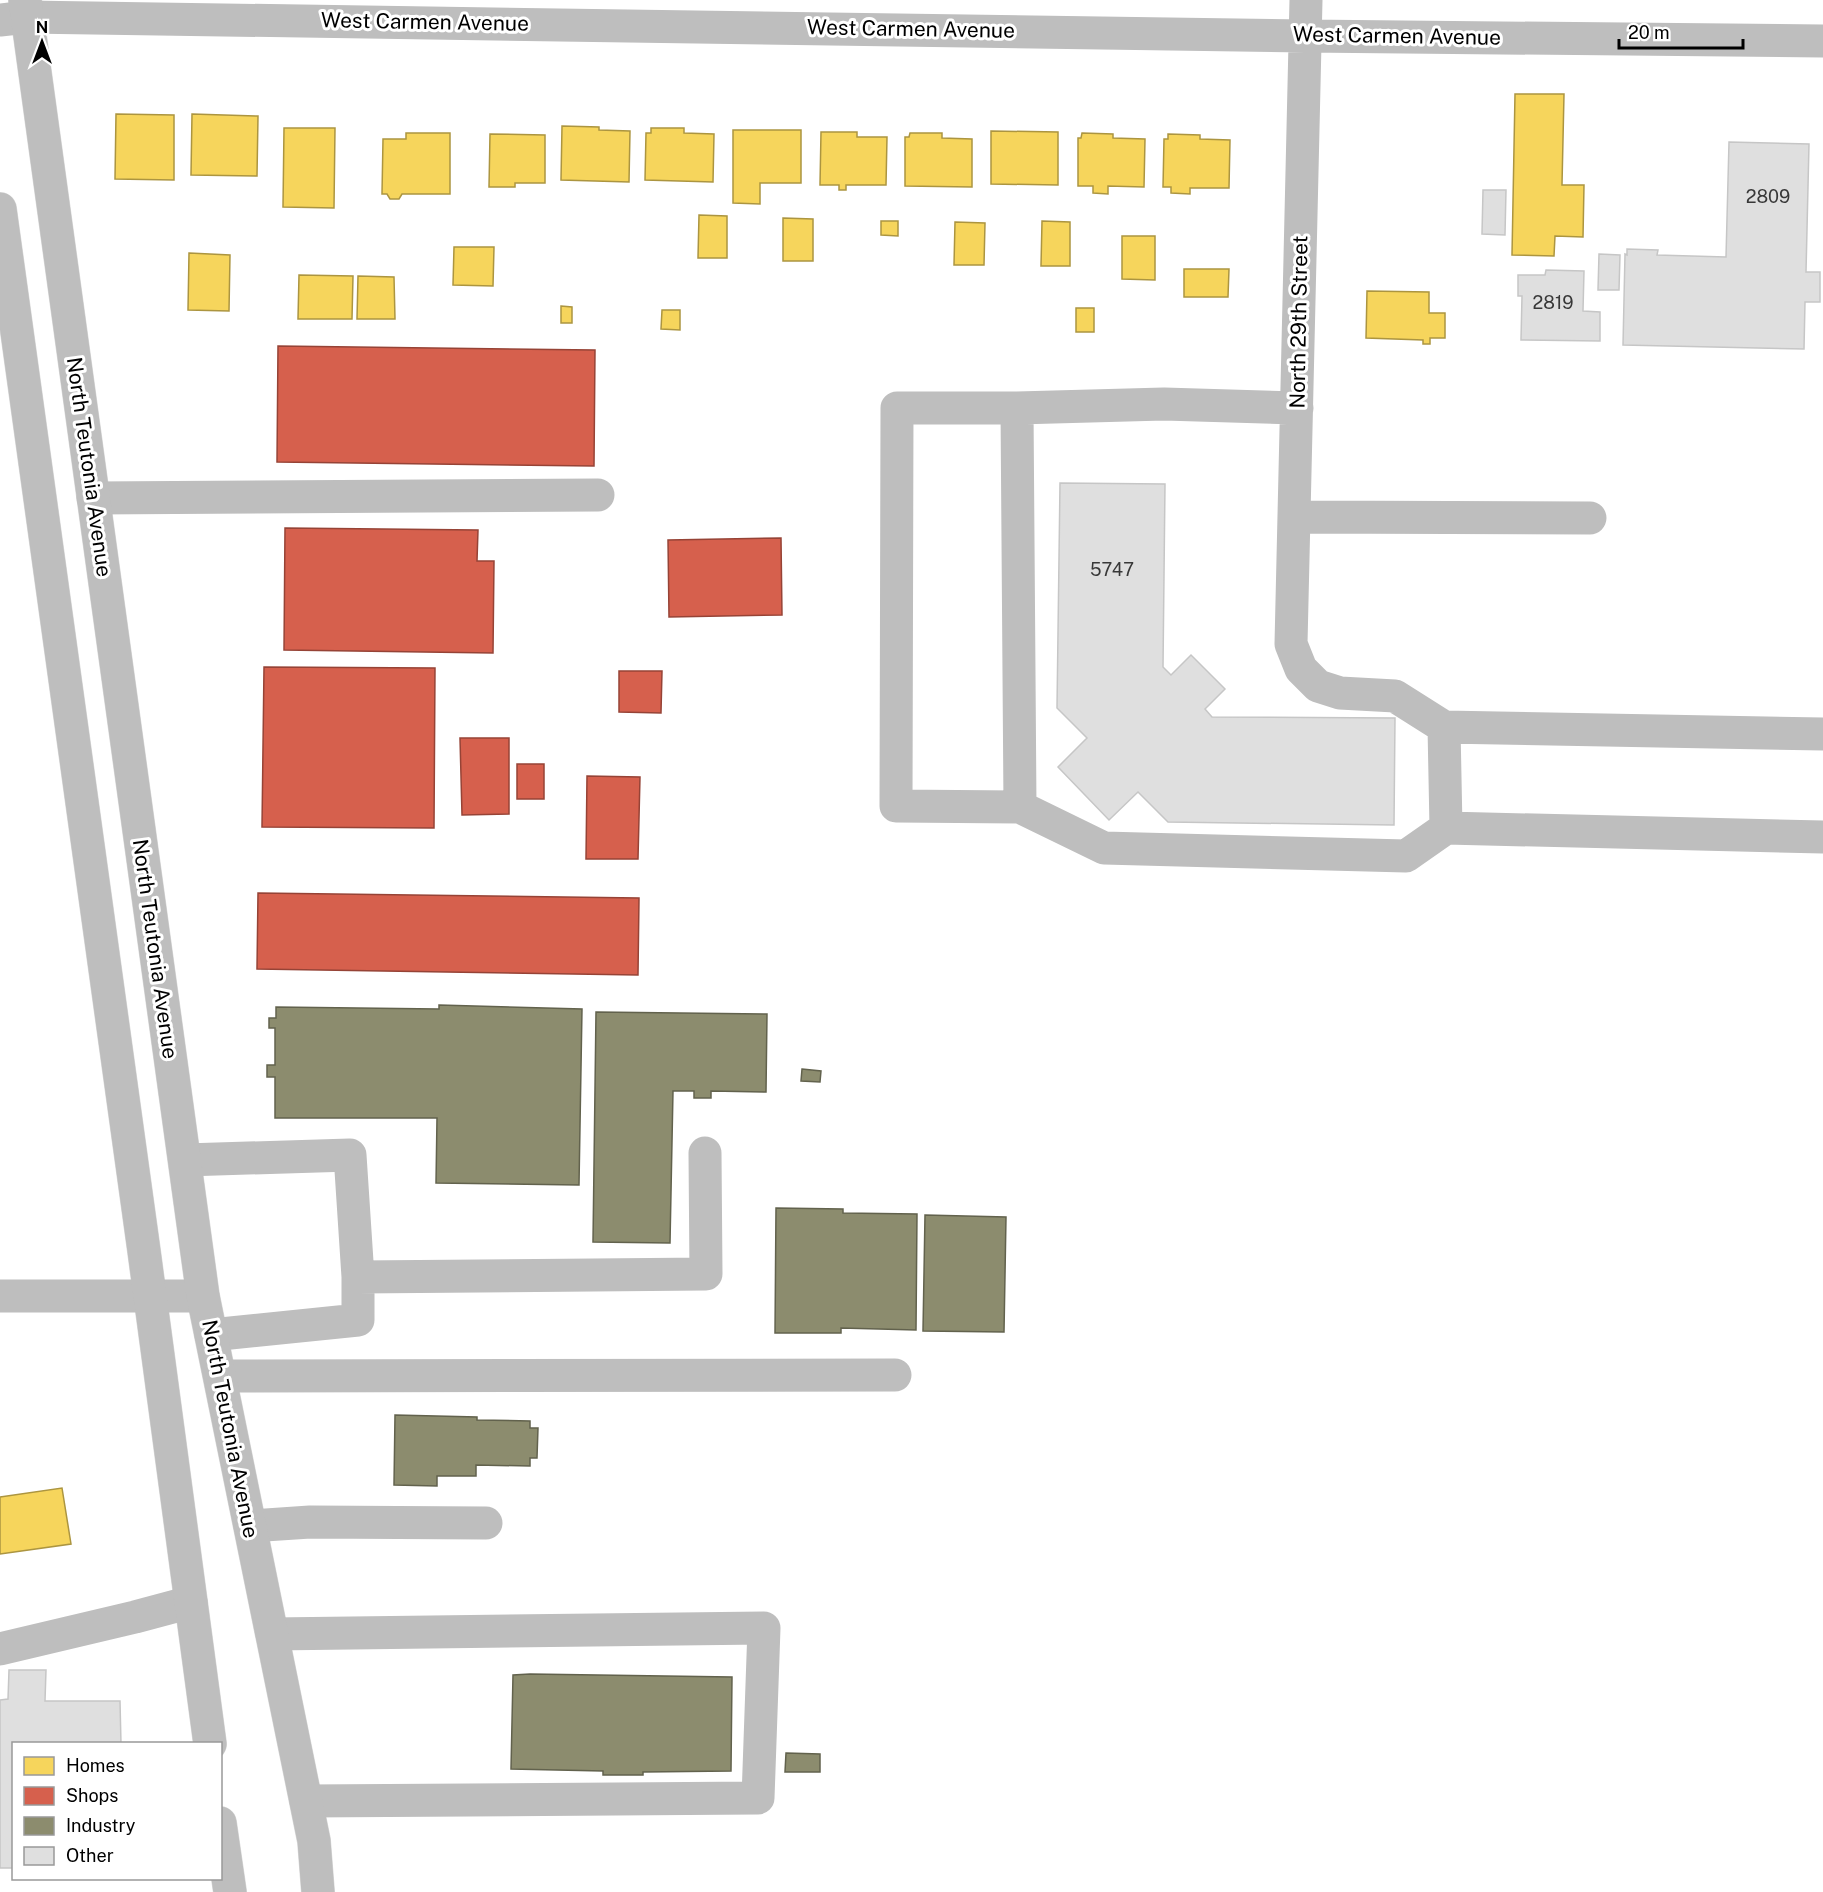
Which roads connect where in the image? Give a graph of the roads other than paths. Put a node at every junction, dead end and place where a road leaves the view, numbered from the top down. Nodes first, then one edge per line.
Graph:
1 (1306, 0) edge
2 (17, 12) edge
3 (1306, 36) junction
4 (1823, 41) edge
5 (0, 208) edge
6 (1017, 408) junction
7 (1297, 408) junction
8 (598, 495) dead end
9 (93, 498) junction
10 (1294, 517) junction
11 (1590, 518) dead end
12 (1444, 727) junction
13 (1823, 734) edge
14 (1020, 807) junction
15 (1446, 828) junction
16 (1823, 837) edge
17 (705, 1153) dead end
18 (185, 1160) junction
19 (358, 1277) junction
20 (0, 1287) edge
21 (150, 1296) junction
22 (203, 1296) junction
23 (211, 1335) junction
24 (895, 1375) dead end
25 (220, 1376) junction
26 (486, 1523) dead end
27 (250, 1526) junction
28 (191, 1602) junction
29 (272, 1634) junction
30 (0, 1649) edge
31 (210, 1742) edge
32 (306, 1801) junction
33 (222, 1837) edge
34 (230, 1892) edge
35 (318, 1892) edge

1 - 3 main road, North 29th Street
2 - 3 main road, West Carmen Avenue
2 - 9 main road, North Teutonia Avenue
3 - 4 main road, West Carmen Avenue
3 - 7 main road, North 29th Street
5 - 21 main road
6 - 7 main road
6 - 14 main road
6 - 14 main road
7 - 10 main road, North 29th Street
8 - 9 main road
9 - 18 main road, North Teutonia Avenue
10 - 11 main road
10 - 12 main road, North 29th Street
12 - 13 main road
12 - 15 main road
14 - 15 main road
15 - 16 main road
17 - 19 main road
18 - 19 main road
18 - 22 main road, North Teutonia Avenue
19 - 23 main road
20 - 21 main road
21 - 22 main road
21 - 28 main road
22 - 23 main road, North Teutonia Avenue
23 - 25 main road, North Teutonia Avenue
24 - 25 main road
25 - 27 main road, North Teutonia Avenue
26 - 27 main road
27 - 29 main road, North Teutonia Avenue
28 - 30 main road
28 - 31 main road
29 - 32 main road, North Teutonia Avenue
29 - 32 main road
32 - 35 main road, North Teutonia Avenue
33 - 34 main road

